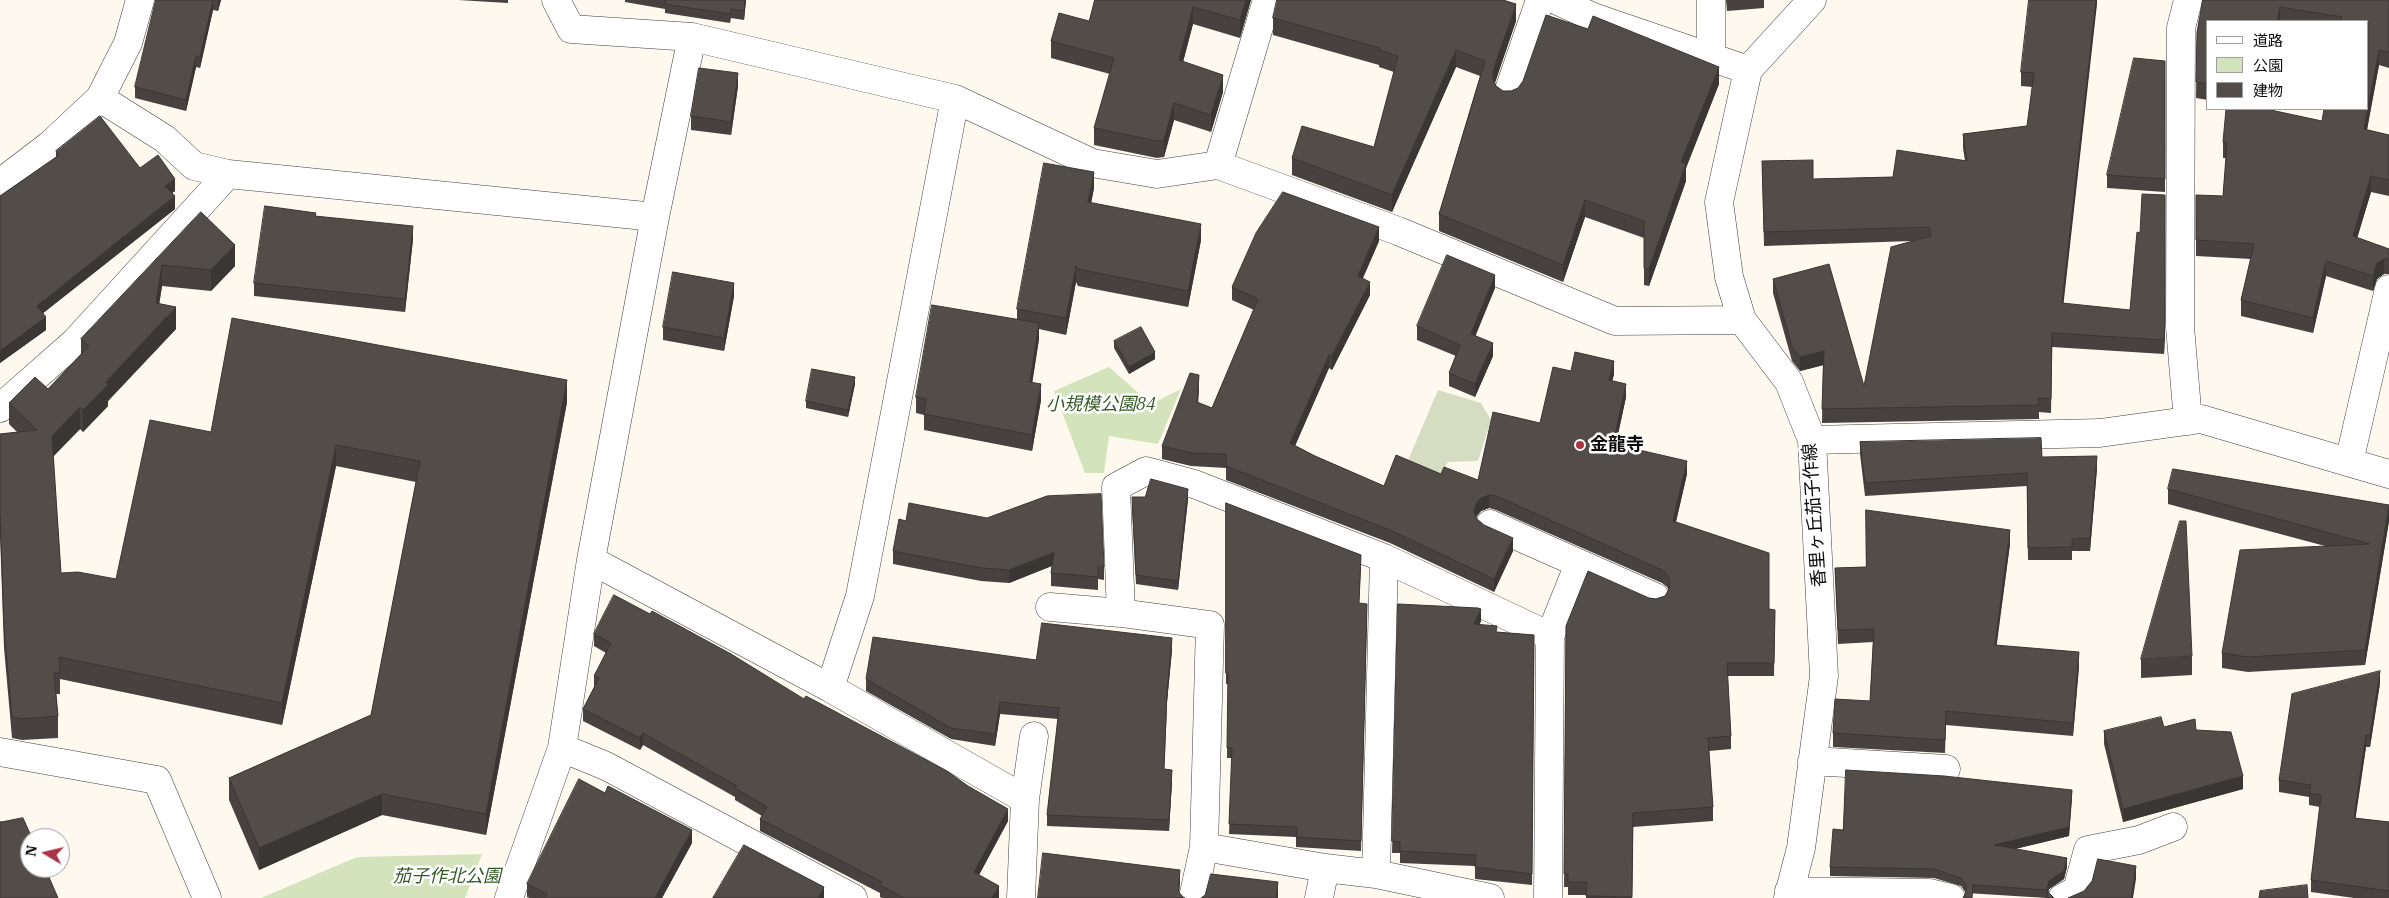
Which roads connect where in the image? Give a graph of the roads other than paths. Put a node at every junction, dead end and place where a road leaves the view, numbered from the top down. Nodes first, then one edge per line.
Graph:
1 (140, 0) edge
2 (556, 0) edge
3 (1267, 0) edge
4 (1540, 0) edge
5 (1556, 0) edge
6 (1711, 0) edge
7 (1812, 0) edge
8 (2188, 0) edge
9 (692, 37) junction
10 (1711, 57) junction
11 (1748, 70) junction
12 (1508, 93) edge
13 (100, 98) junction
14 (955, 99) junction
15 (1218, 165) junction
16 (228, 174) junction
17 (0, 183) edge
18 (655, 217) junction
19 (2389, 289) edge
20 (1742, 320) junction
21 (0, 408) edge
22 (2188, 421) junction
23 (1812, 440) junction
24 (2349, 462) junction
25 (2389, 474) edge
26 (1490, 524) dead end
27 (1384, 558) junction
28 (591, 560) junction
29 (1579, 564) junction
30 (1655, 598) edge
31 (1050, 607) dead end
32 (1121, 613) junction
33 (1550, 636) junction
34 (830, 688) junction
35 (1034, 736) dead end
36 (562, 748) junction
37 (0, 749) edge
38 (1812, 762) junction
39 (1946, 769) dead end
40 (1025, 799) junction
41 (2172, 828) dead end
42 (1204, 847) junction
43 (1325, 868) junction
44 (1376, 874) junction
45 (1789, 895) edge
46 (207, 898) edge
47 (509, 898) edge
48 (851, 898) edge
49 (1021, 898) edge
50 (1192, 898) edge
51 (1319, 898) edge
52 (1490, 898) edge
53 (1548, 898) edge
54 (1951, 898) edge
55 (2062, 898) edge

1 - 13 street
2 - 9 street
3 - 15 street
4 - 12 street
5 - 10 street
6 - 10 street
7 - 11 street
8 - 22 street
9 - 14 street
9 - 18 street
10 - 11 street
11 - 20 street, 香里ヶ丘茄子作線
13 - 16 street
13 - 17 street
14 - 15 street
14 - 34 street
15 - 20 street
16 - 18 street
16 - 21 street
18 - 28 street
19 - 24 street
20 - 23 street, 香里ヶ丘茄子作線
22 - 23 street
22 - 24 street
23 - 38 street, 香里ヶ丘茄子作線
24 - 25 street
26 - 29 street
27 - 32 street
27 - 33 street
27 - 44 street
28 - 34 street
28 - 36 street
29 - 30 street
29 - 33 street
31 - 32 street
32 - 42 street
33 - 53 street
34 - 40 street
35 - 40 street
36 - 47 street
36 - 48 street
37 - 46 street
38 - 39 street
38 - 45 street, 香里ヶ丘茄子作線
40 - 49 street
41 - 55 street
42 - 43 street
42 - 50 street
43 - 44 street
43 - 51 street
44 - 52 street
45 - 54 street

